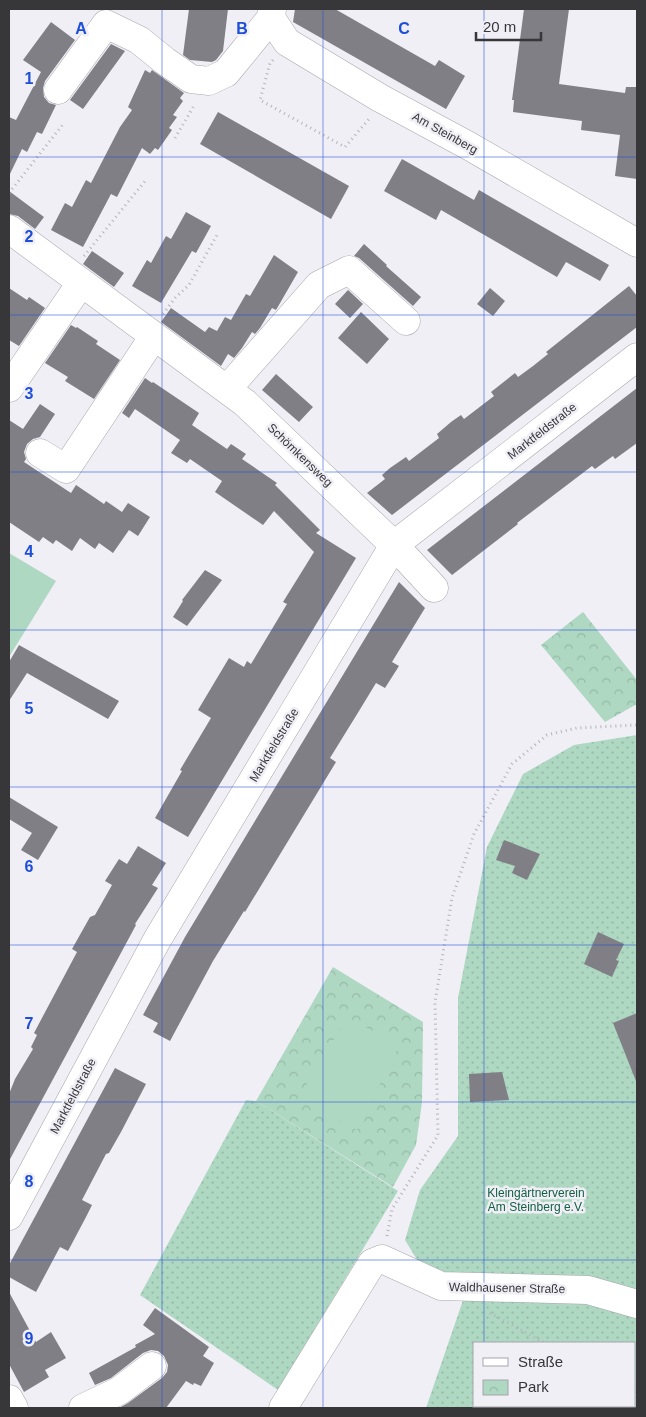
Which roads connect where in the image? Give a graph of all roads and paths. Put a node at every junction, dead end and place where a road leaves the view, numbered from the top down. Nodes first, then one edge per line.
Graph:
1 (272, 13) edge
2 (287, 42) junction
3 (208, 81) junction
4 (58, 90) dead end
5 (380, 98) junction
6 (64, 123) dead end
7 (175, 138) dead end
8 (146, 180) dead end
9 (9, 193) edge
10 (9, 229) edge
11 (218, 235) dead end
12 (637, 243) edge
13 (75, 278) junction
14 (406, 322) dead end
15 (152, 334) junction
16 (637, 357) edge
17 (9, 388) edge
18 (227, 389) junction
19 (40, 453) dead end
20 (394, 545) junction
21 (434, 588) dead end
22 (637, 725) edge
23 (9, 1216) edge
24 (382, 1258) junction
25 (637, 1304) edge
26 (485, 1310) dead end
27 (543, 1342) edge
28 (152, 1366) dead end
29 (9, 1399) edge
30 (14, 1408) edge
31 (83, 1408) edge
32 (283, 1408) edge

1 - 2 street, Am Steinberg
1 - 3 street
2 - 5 street, Am Steinberg
2 - 5 path
3 - 4 street
3 - 7 path
5 - 12 street, Am Steinberg
6 - 9 path
8 - 13 path
10 - 13 street, Schömkensweg
11 - 15 path
13 - 15 street, Schömkensweg
13 - 17 street
14 - 18 street
15 - 18 street, Schömkensweg
15 - 19 street
16 - 20 street, Marktfeldstraße
18 - 20 street, Schömkensweg
20 - 21 street, Schömkensweg
20 - 23 street, Marktfeldstraße
22 - 24 path
24 - 25 street, Waldhausener Straße
24 - 32 street
26 - 27 path
28 - 31 street
29 - 30 street

